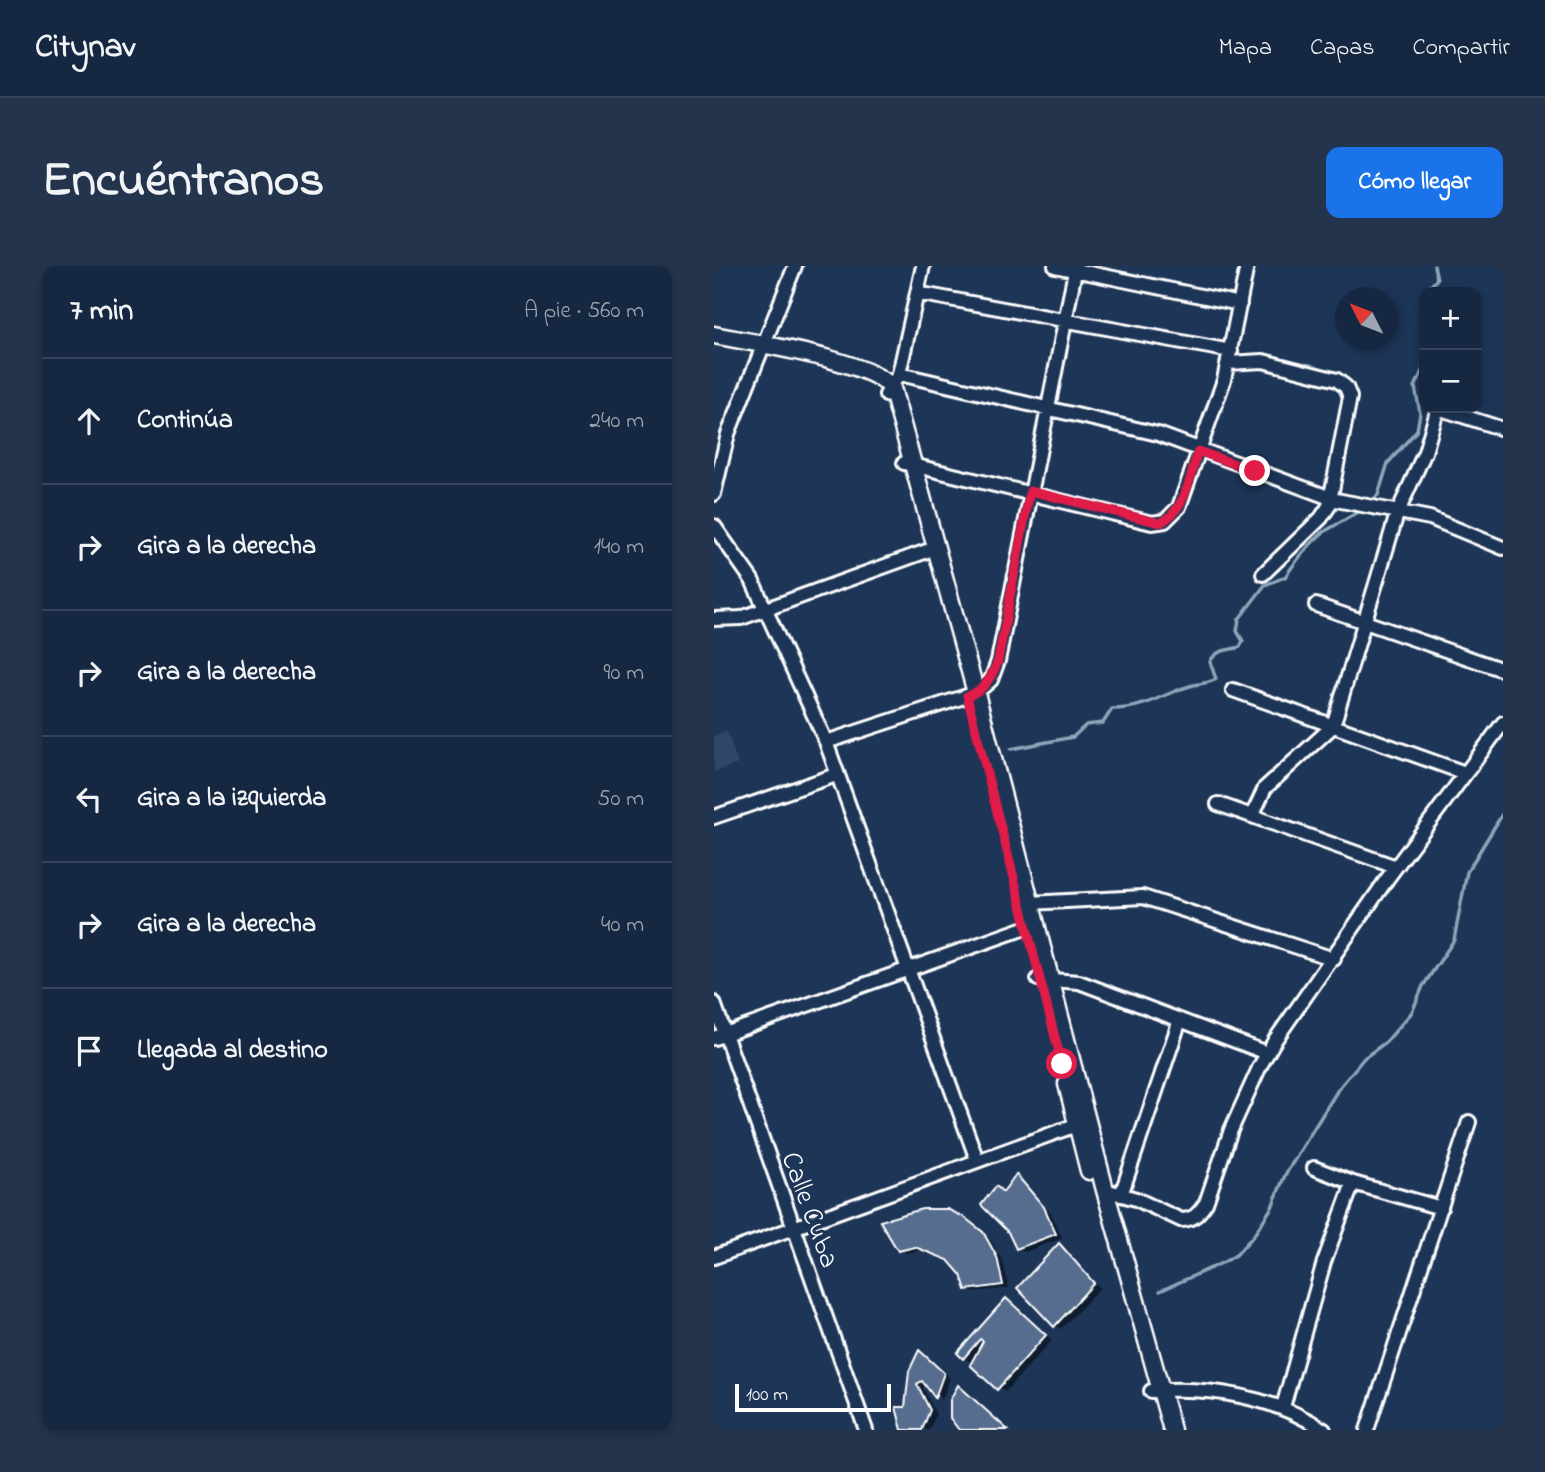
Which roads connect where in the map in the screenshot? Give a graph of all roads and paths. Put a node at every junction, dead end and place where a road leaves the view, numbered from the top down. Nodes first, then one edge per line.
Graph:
1 (923, 266) edge
2 (1055, 266) edge
3 (1247, 266) edge
4 (790, 267) edge
5 (1075, 268) edge
6 (917, 293) junction
7 (1240, 303) junction
8 (1065, 318) junction
9 (714, 335) edge
10 (762, 345) junction
11 (1229, 357) junction
12 (892, 386) junction
13 (1047, 408) junction
14 (1503, 429) edge
15 (1198, 451) junction
16 (909, 464) junction
17 (1030, 491) junction
18 (714, 494) edge
19 (1330, 498) junction
20 (1397, 514) junction
21 (714, 526) edge
22 (1503, 548) edge
23 (927, 551) junction
24 (1263, 574) dead end
25 (1316, 606) dead end
26 (765, 610) junction
27 (714, 619) edge
28 (1364, 622) junction
29 (1503, 670) edge
30 (1233, 690) dead end
31 (972, 695) junction
32 (1503, 723) edge
33 (1333, 726) junction
34 (826, 742) junction
35 (1465, 773) junction
36 (836, 775) junction
37 (1218, 804) dead end
38 (1252, 816) junction
39 (714, 817) edge
40 (1396, 867) junction
41 (1029, 903) junction
42 (1026, 928) junction
43 (1334, 958) junction
44 (907, 969) junction
45 (1044, 980) junction
46 (714, 1003) edge
47 (1180, 1020) junction
48 (719, 1036) edge
49 (1267, 1053) junction
50 (1469, 1122) dead end
51 (1076, 1125) junction
52 (977, 1160) junction
53 (1314, 1168) dead end
54 (1353, 1183) junction
55 (1105, 1190) junction
56 (1121, 1195) junction
57 (1441, 1208) junction
58 (792, 1227) junction
59 (714, 1257) edge
60 (1156, 1391) junction
61 (1283, 1407) junction
62 (866, 1430) edge
63 (1161, 1430) edge
64 (1172, 1430) edge
65 (1324, 1430) edge
66 (1367, 1430) edge

1 - 6 street
2 - 5 street
3 - 7 street
4 - 10 street
5 - 7 street
5 - 8 street
6 - 8 street
6 - 12 street
7 - 11 street
8 - 11 street
8 - 13 street
9 - 10 street
10 - 12 street
10 - 18 street
11 - 15 street
11 - 19 street
12 - 13 street
12 - 16 street
13 - 15 street
13 - 17 street
14 - 20 street
15 - 17 street
15 - 19 street
16 - 17 street
16 - 23 street
16 - 31 street
17 - 31 street
19 - 20 street
19 - 24 street
20 - 22 street
20 - 28 street
21 - 26 street
23 - 26 street
23 - 31 street
25 - 28 street
26 - 27 street
26 - 34 street
28 - 29 street
28 - 33 street
30 - 33 street
31 - 34 street
31 - 41 street
31 - 42 street
32 - 35 street
33 - 35 street
33 - 38 street
34 - 36 street
35 - 40 street
36 - 39 street
36 - 44 street
37 - 38 street
38 - 40 street
40 - 43 street
41 - 43 street
41 - 45 street
42 - 44 street
42 - 45 street
43 - 49 street
44 - 48 street
44 - 52 street
45 - 47 street
45 - 51 street
45 - 55 street
46 - 48 street, Calle Cuba
47 - 49 street
47 - 56 street
48 - 58 street, Calle Cuba
49 - 56 street
50 - 57 street
51 - 52 street
51 - 60 street
52 - 58 street
53 - 54 street
54 - 57 street
54 - 61 street
55 - 56 street
55 - 60 street
57 - 66 street
58 - 59 street
58 - 62 street, Calle Cuba
60 - 61 street
60 - 63 street
60 - 64 street
61 - 65 street

